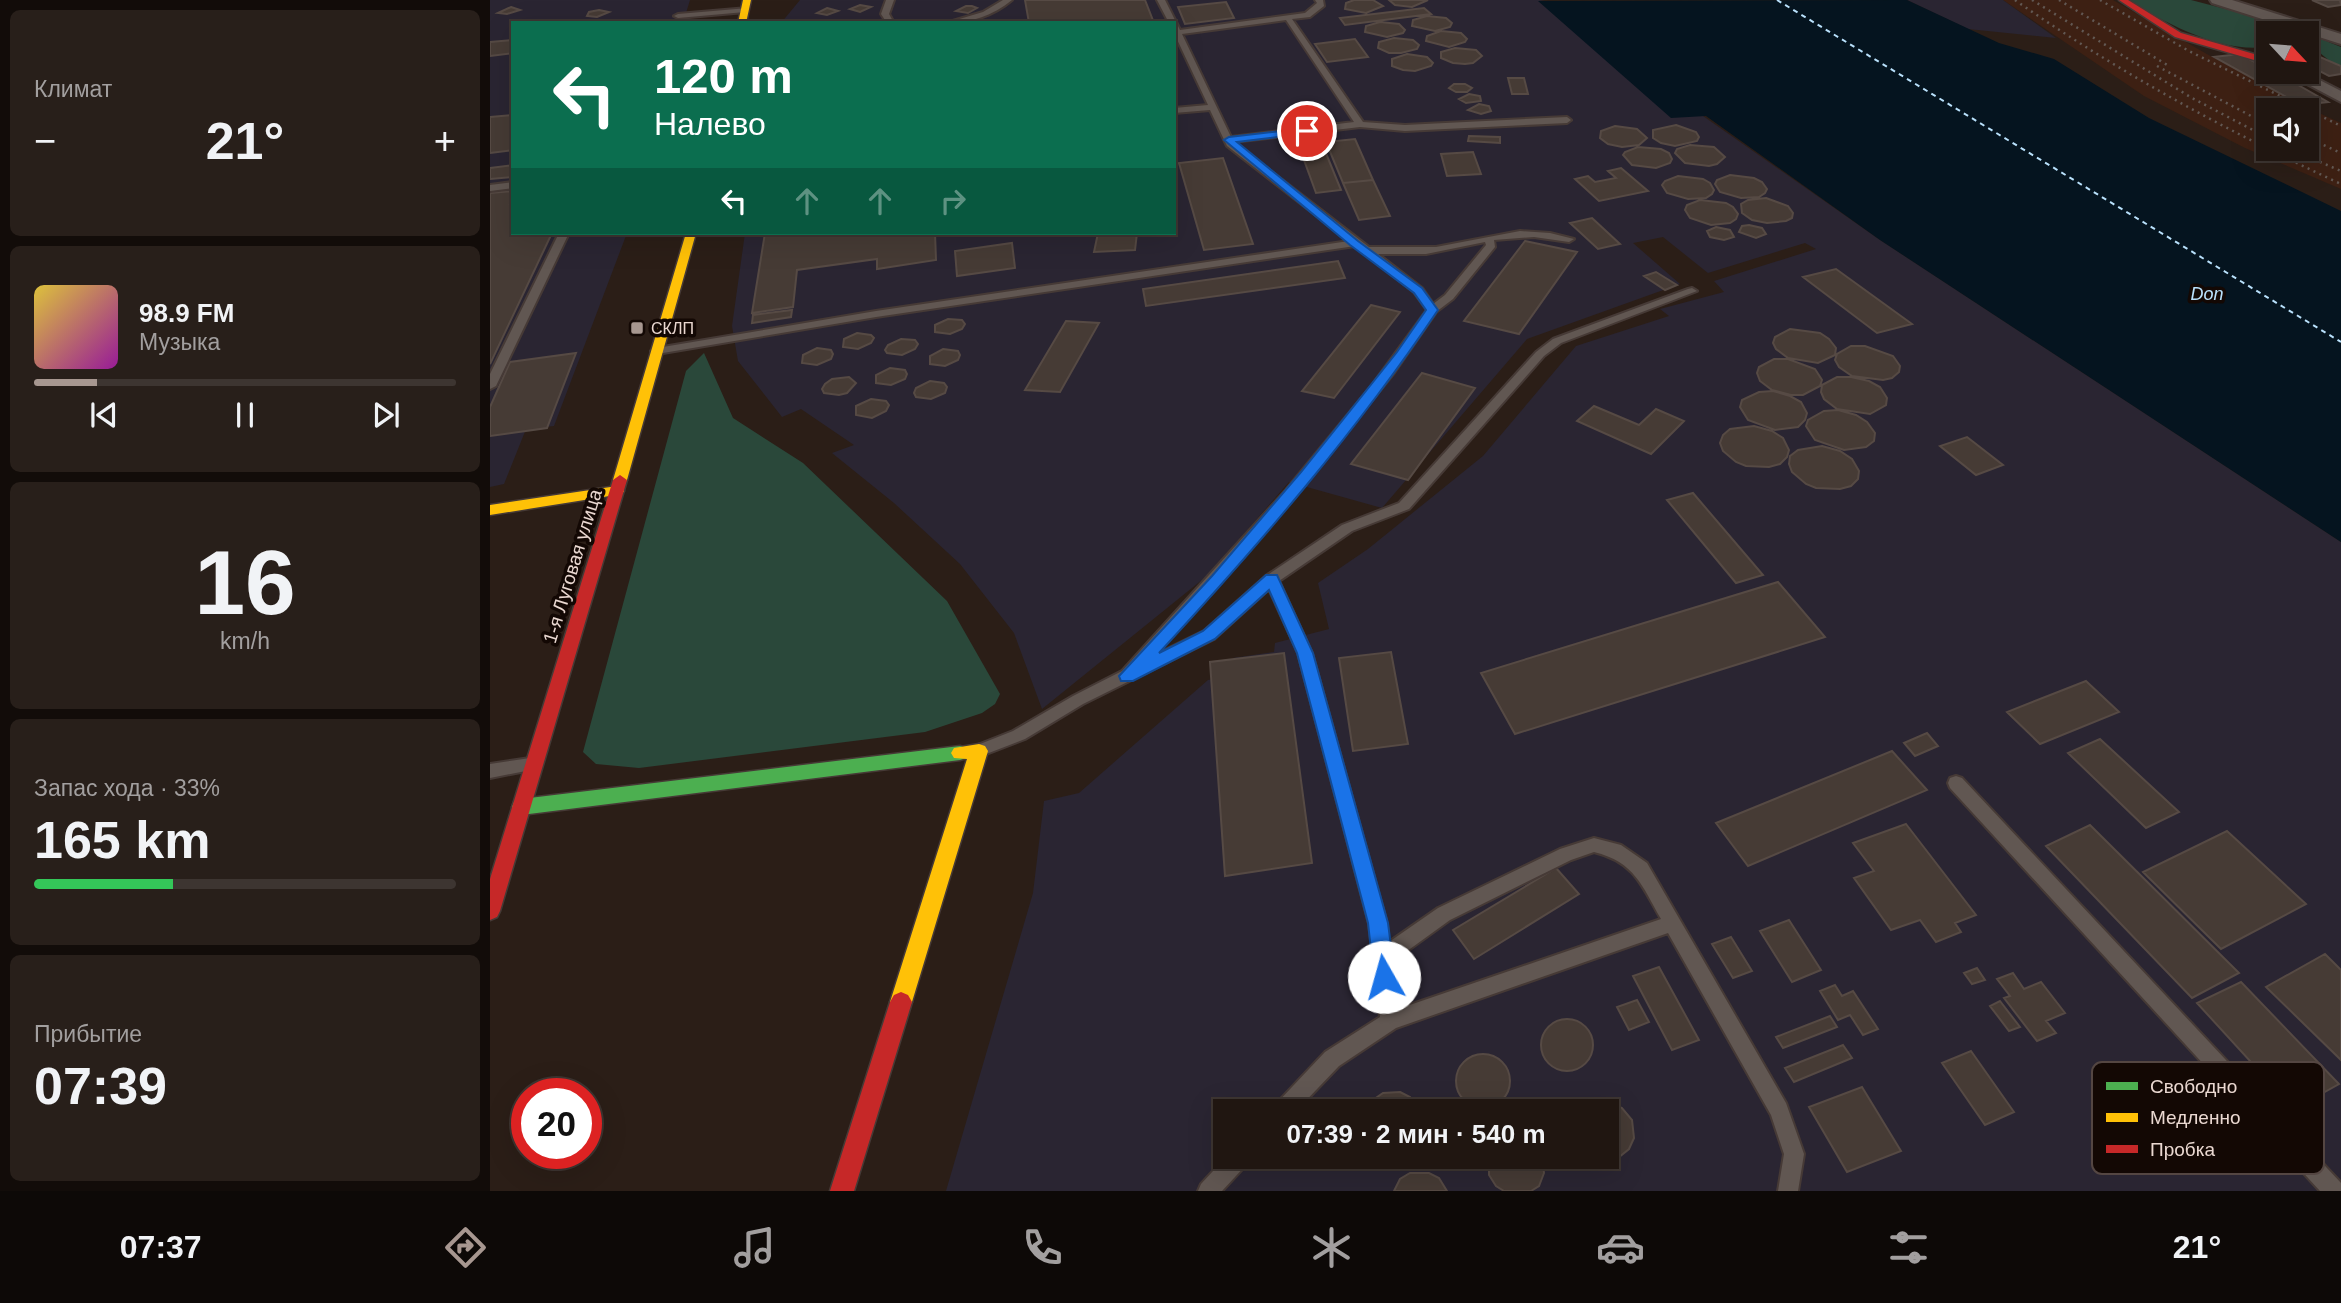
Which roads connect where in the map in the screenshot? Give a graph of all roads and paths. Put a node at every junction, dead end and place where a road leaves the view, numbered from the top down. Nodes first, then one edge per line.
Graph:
1 (890, 0) edge
2 (1008, 0) edge
3 (1161, 0) edge
4 (1319, 0) edge
5 (2123, 0) edge
6 (2217, 0) edge
7 (2269, 0) edge
8 (745, 11) edge
9 (678, 16) dead end
10 (1288, 18) junction
11 (890, 21) edge
12 (956, 21) edge
13 (1172, 21) edge
14 (2286, 21) edge
15 (2298, 21) edge
16 (1176, 26) edge
17 (1176, 28) edge
18 (2319, 32) edge
19 (2341, 39) edge
20 (2256, 58) edge
21 (2316, 84) edge
22 (2341, 97) edge
23 (1213, 107) junction
24 (1176, 111) edge
25 (1567, 120) dead end
26 (1360, 124) junction
27 (1229, 140) junction
28 (511, 185) edge
29 (490, 188) edge
30 (563, 235) edge
31 (690, 235) edge
32 (1488, 239) junction
33 (1569, 239) dead end
34 (1359, 247) junction
35 (1692, 291) dead end
36 (1432, 310) junction
37 (657, 351) junction
38 (490, 386) edge
39 (617, 491) junction
40 (490, 510) edge
41 (1272, 579) junction
42 (1127, 676) junction
43 (979, 751) junction
44 (535, 764) junction
45 (490, 771) edge
46 (1956, 783) dead end
47 (521, 807) junction
48 (495, 877) edge
49 (490, 911) edge
50 (1672, 923) junction
51 (1382, 958) junction
52 (1390, 1021) junction
53 (2214, 1062) edge
54 (1294, 1099) edge
55 (1229, 1169) edge
56 (2318, 1174) edge
57 (842, 1191) edge
58 (1208, 1191) edge
59 (1788, 1191) edge
60 (2334, 1191) edge

1 - 11 lane
2 - 12 lane
3 - 13 lane
4 - 10 lane
5 - 20 street
6 - 14 street
7 - 15 street
8 - 9 lane
10 - 16 lane
10 - 26 lane
17 - 23 lane
18 - 19 street
21 - 22 street
23 - 24 lane
23 - 27 lane
25 - 26 lane
26 - 27 lane
27 - 34 lane
28 - 29 lane
30 - 38 lane
31 - 37 street, 1-я Луговая улица
32 - 33 lane
32 - 34 lane
32 - 36 lane
34 - 36 lane
34 - 37 lane
35 - 41 lane
36 - 42 lane
37 - 39 street, 1-я Луговая улица
39 - 40 street
39 - 44 street, 1-я Луговая улица
41 - 42 lane
41 - 51 lane
42 - 43 lane
43 - 47 street
43 - 57 street
44 - 45 lane
44 - 47 street, 1-я Луговая улица
46 - 53 lane
47 - 48 street, 1-я Луговая улица
48 - 49 street, 1-я Луговая улица
50 - 51 lane
50 - 52 lane
50 - 59 lane
51 - 52 lane
52 - 54 lane
55 - 58 lane
56 - 60 lane

